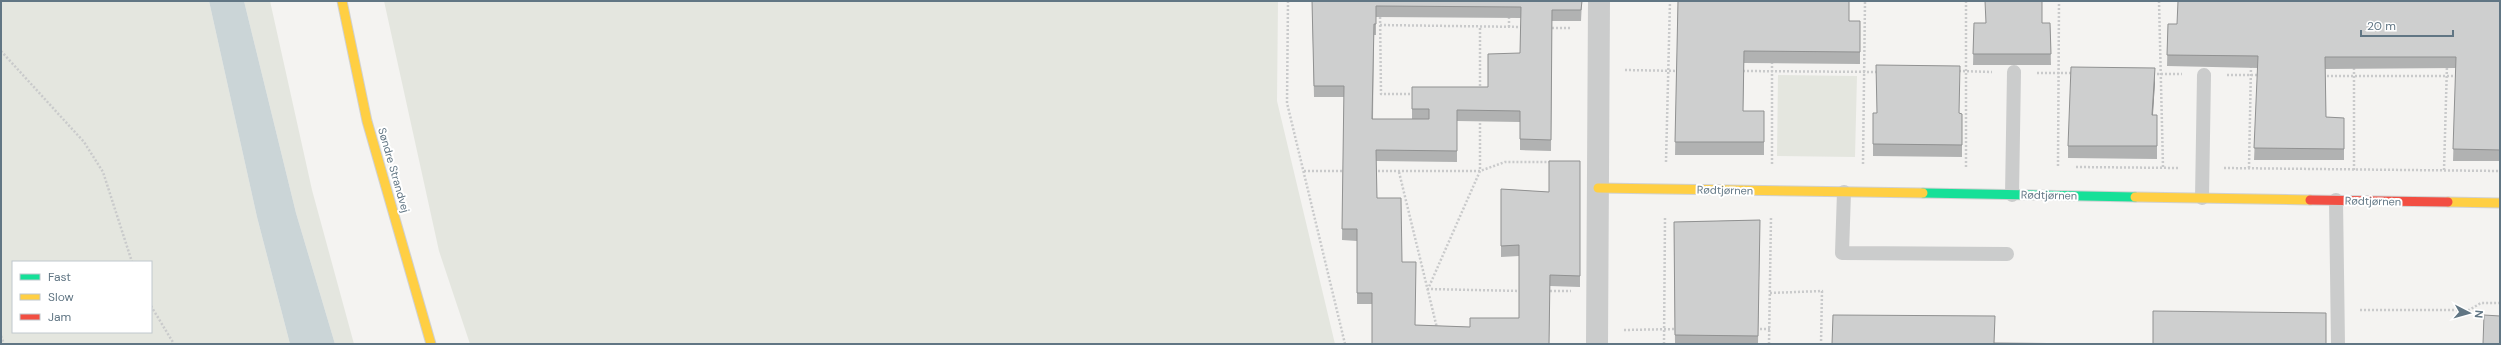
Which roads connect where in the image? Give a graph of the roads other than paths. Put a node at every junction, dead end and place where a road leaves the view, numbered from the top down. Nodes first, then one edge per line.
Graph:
1 (342, 1) edge
2 (1599, 1) edge
3 (2014, 72) road end
4 (2204, 75) road end
5 (1598, 188) junction
6 (1844, 192) junction
7 (2012, 195) junction
8 (2202, 198) junction
9 (2336, 200) junction
10 (2500, 203) edge
11 (2007, 254) dead end
12 (1597, 337) edge
13 (431, 344) edge
14 (2338, 344) edge

1 - 13 street, Søndre Strandvej
2 - 5 street
3 - 7 lane
4 - 8 lane
5 - 6 street, Rødtjørnen
5 - 12 street
6 - 7 street, Rødtjørnen
6 - 11 lane
7 - 8 street, Rødtjørnen
8 - 9 street, Rødtjørnen
9 - 10 street, Rødtjørnen
9 - 14 lane

